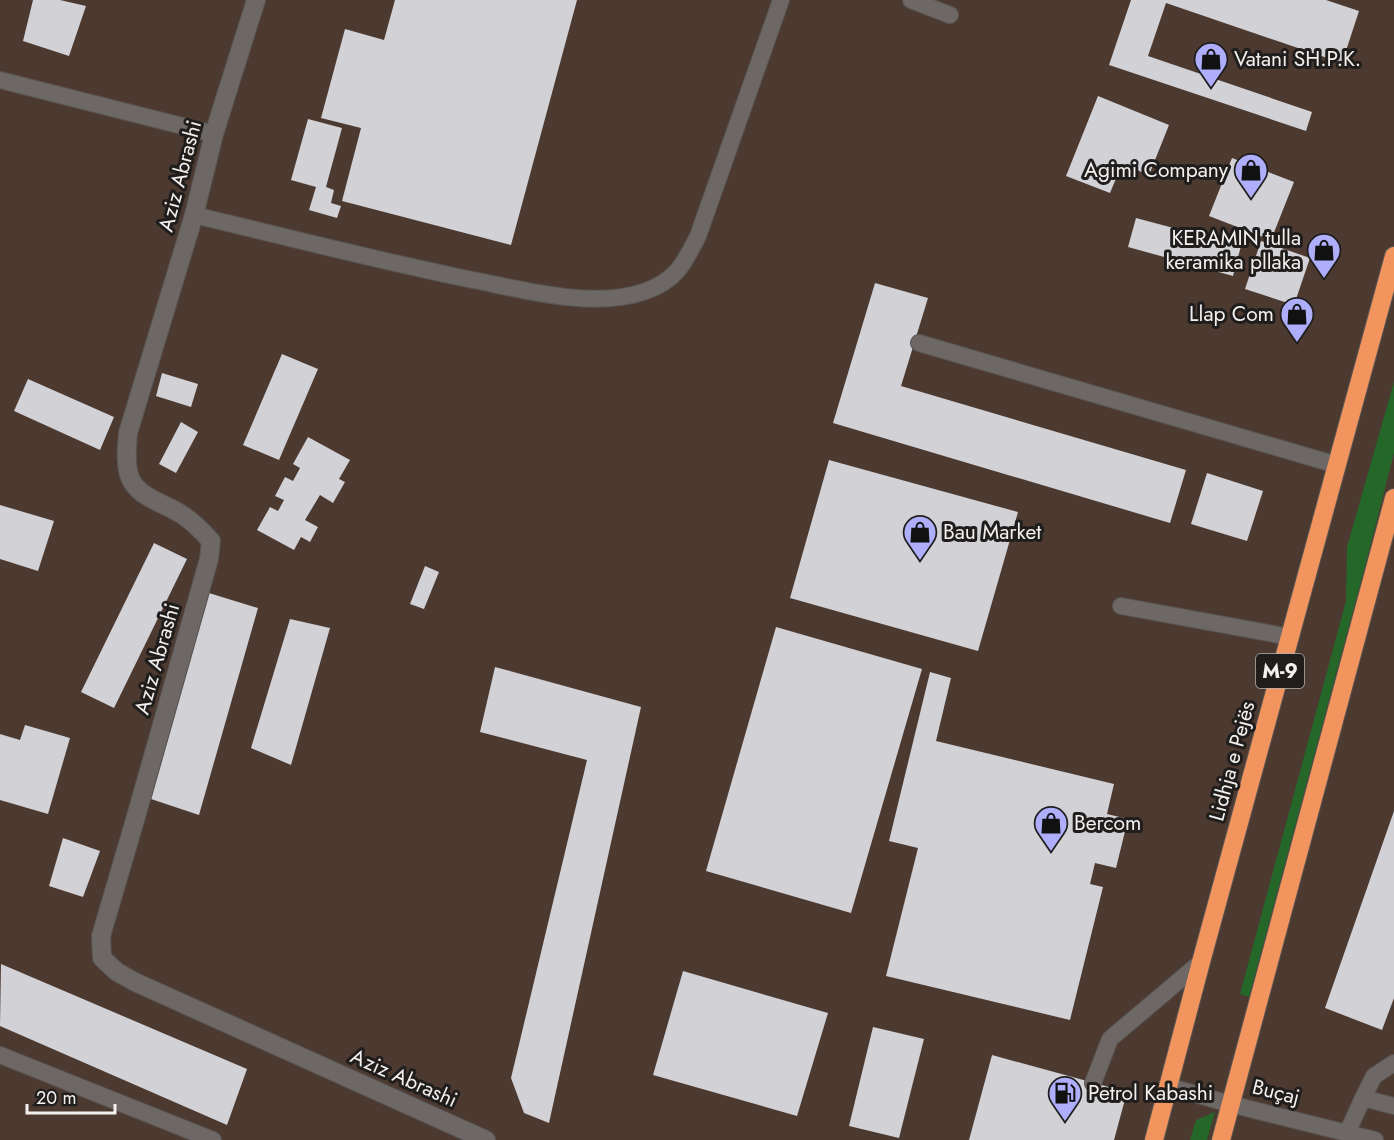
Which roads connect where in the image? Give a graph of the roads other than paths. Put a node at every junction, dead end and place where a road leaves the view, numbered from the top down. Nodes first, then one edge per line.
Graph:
1 (256, 0) edge
2 (781, 0) edge
3 (911, 0) edge
4 (950, 15) dead end
5 (0, 80) edge
6 (214, 134) junction
7 (194, 215) junction
8 (1394, 256) edge
9 (919, 343) dead end
10 (1337, 465) junction
11 (1394, 498) edge
12 (1121, 606) dead end
13 (1290, 637) junction
14 (1201, 962) junction
15 (0, 1055) edge
16 (1394, 1063) edge
17 (1093, 1083) dead end
18 (1167, 1086) junction
19 (1363, 1098) junction
20 (1230, 1104) junction
21 (1394, 1106) edge
22 (1347, 1133) junction
23 (213, 1140) edge
24 (485, 1140) edge
25 (1154, 1140) edge
26 (1221, 1140) edge
27 (1374, 1140) edge

1 - 6 street, Aziz Abrashi
2 - 7 lane
3 - 4 lane
5 - 6 lane
6 - 7 street, Aziz Abrashi
7 - 24 street, Aziz Abrashi
8 - 10 highway, Lidhja e Pejës / M-9
9 - 10 lane
10 - 13 highway, Lidhja e Pejës / M-9
11 - 20 highway
12 - 13 lane
13 - 14 highway, Lidhja e Pejës / M-9
14 - 17 lane
14 - 18 highway, Lidhja e Pejës / M-9
15 - 23 lane
16 - 19 lane
18 - 20 lane, Buçaj
18 - 25 highway, Lidhja e Pejës / M-9
19 - 21 lane
19 - 22 lane
20 - 22 lane, Buçaj
20 - 26 highway
22 - 27 lane, Buçaj

